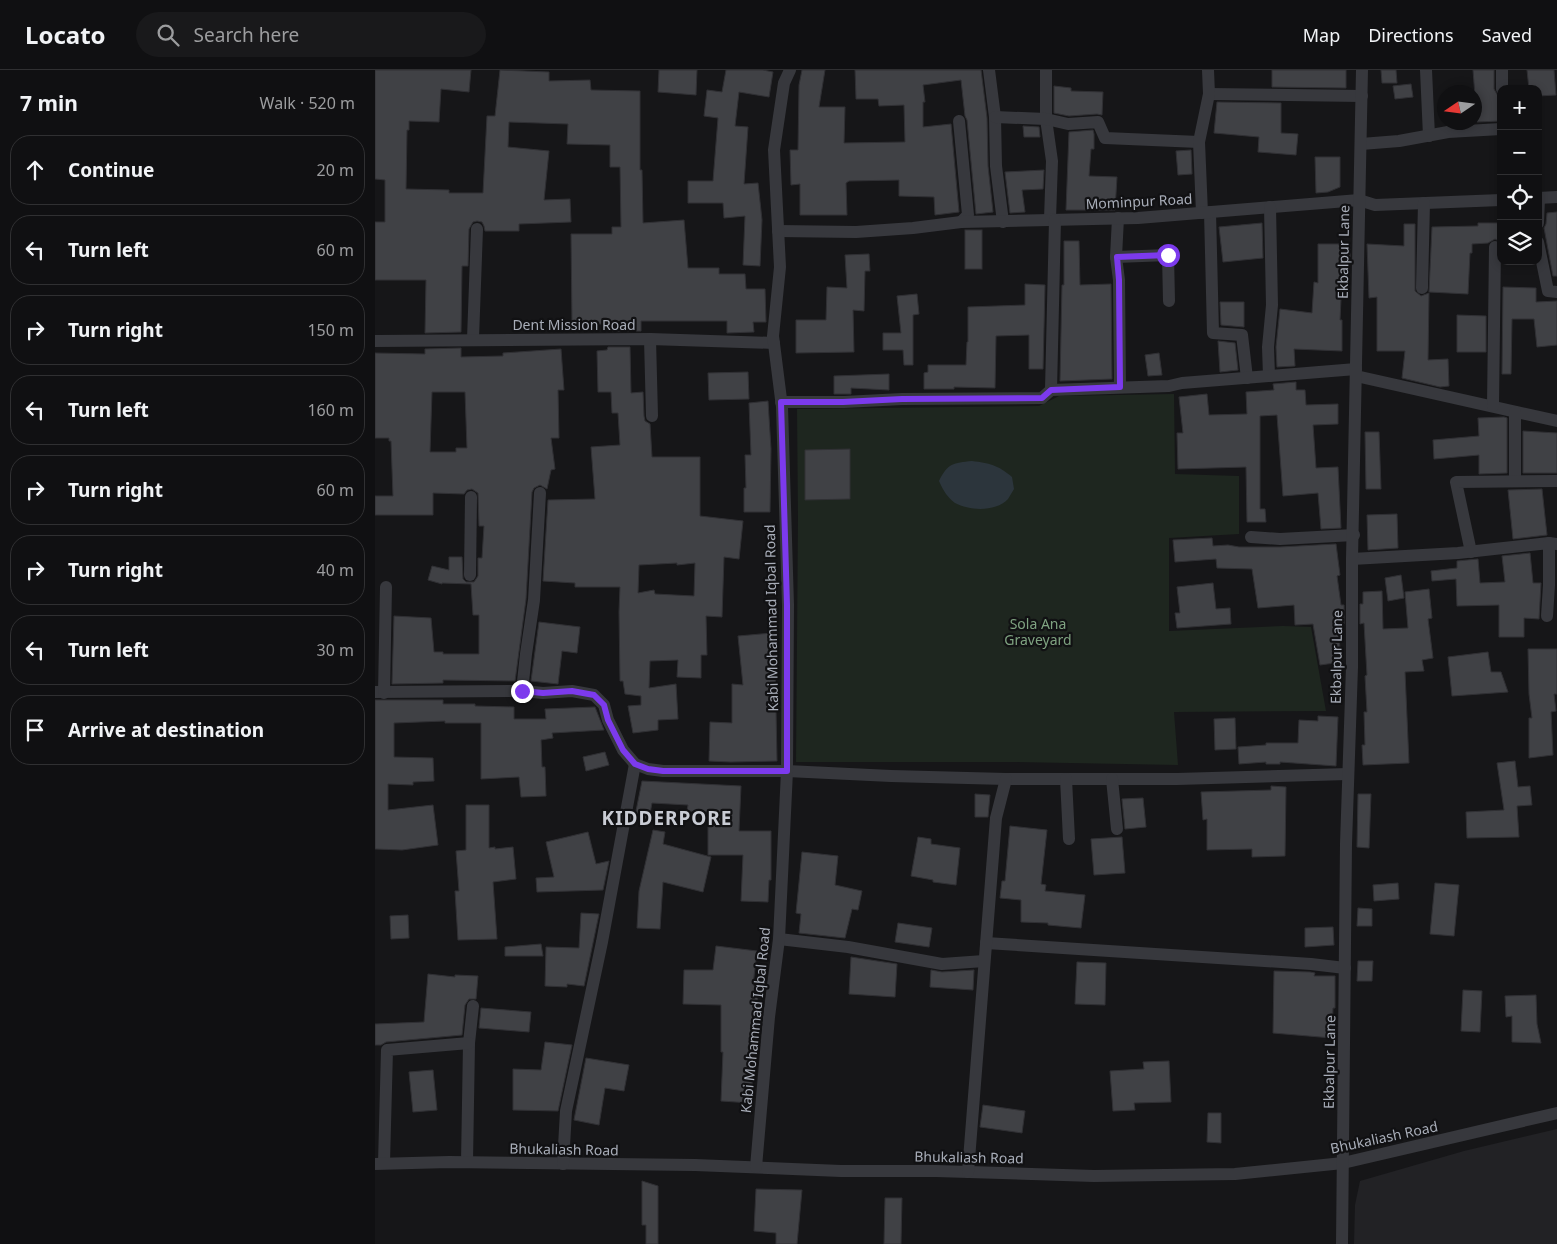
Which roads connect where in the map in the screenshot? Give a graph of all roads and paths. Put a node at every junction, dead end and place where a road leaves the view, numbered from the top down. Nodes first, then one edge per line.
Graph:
1 (790, 70) edge
2 (989, 70) edge
3 (1046, 70) edge
4 (1208, 70) edge
5 (1362, 70) edge
6 (1426, 70) edge
7 (1502, 70) edge
8 (1502, 85) edge
9 (1209, 94) junction
10 (1362, 96) junction
11 (995, 117) junction
12 (1046, 119) junction
13 (959, 121) dead end
14 (1497, 129) edge
15 (1429, 136) junction
16 (1199, 142) junction
17 (1361, 144) junction
18 (1557, 197) edge
19 (1542, 198) edge
20 (1359, 200) junction
21 (1497, 200) edge
22 (1424, 203) junction
23 (1271, 207) junction
24 (1206, 212) junction
25 (1118, 218) junction
26 (1053, 220) junction
27 (961, 222) junction
28 (1003, 222) junction
29 (477, 229) dead end
30 (778, 231) junction
31 (1495, 247) dead end
32 (1117, 257) junction
33 (1542, 262) edge
34 (1422, 288) dead end
35 (1557, 292) edge
36 (1169, 301) dead end
37 (473, 339) junction
38 (650, 339) junction
39 (375, 341) edge
40 (774, 343) junction
41 (1356, 372) junction
42 (1269, 376) junction
43 (1247, 378) junction
44 (1120, 387) junction
45 (1051, 390) junction
46 (781, 402) junction
47 (1493, 406) junction
48 (1515, 412) junction
49 (652, 416) dead end
50 (1557, 422) edge
51 (1515, 481) junction
52 (1557, 481) edge
53 (540, 493) dead end
54 (471, 497) dead end
55 (1354, 535) junction
56 (1251, 537) dead end
57 (1553, 544) edge
58 (1471, 552) junction
59 (1352, 560) junction
60 (470, 575) dead end
61 (386, 587) dead end
62 (1547, 616) dead end
63 (522, 691) junction
64 (380, 692) edge
65 (635, 764) junction
66 (787, 771) junction
67 (1348, 774) junction
68 (1006, 778) junction
69 (1066, 779) junction
70 (1112, 779) junction
71 (1117, 829) dead end
72 (1069, 839) dead end
73 (779, 939) junction
74 (986, 942) junction
75 (984, 961) junction
76 (1345, 968) junction
77 (473, 1006) dead end
78 (469, 1042) junction
79 (1557, 1113) edge
80 (467, 1162) junction
81 (1343, 1163) junction
82 (380, 1164) edge
83 (563, 1164) junction
84 (756, 1167) junction
85 (968, 1172) junction
86 (1343, 1244) edge

1 - 30 street, Kabi Mohammad Iqbal Road
2 - 11 street
3 - 12 street
4 - 9 street
5 - 10 street, Ekbalpur Lane
6 - 15 street
7 - 8 street
9 - 10 street
9 - 16 street
10 - 17 street, Ekbalpur Lane
11 - 12 street
11 - 28 street
12 - 16 street
12 - 26 street
13 - 27 street
14 - 15 street
15 - 17 street
16 - 24 street
17 - 20 street, Ekbalpur Lane
18 - 19 street
20 - 22 street, Mominpur Road
20 - 23 street, Mominpur Road
20 - 41 street, Ekbalpur Lane
21 - 22 street, Mominpur Road
22 - 34 street
23 - 24 street, Mominpur Road
23 - 42 street
24 - 25 street, Mominpur Road
24 - 43 street
25 - 26 street, Mominpur Road
25 - 32 street
26 - 28 street, Mominpur Road
26 - 45 street
27 - 28 street, Mominpur Road
27 - 30 street, Mominpur Road
29 - 37 street
30 - 40 street, Kabi Mohammad Iqbal Road
31 - 47 street
32 - 36 street
32 - 44 street
33 - 35 street
37 - 38 street, Dent Mission Road
37 - 39 street, Dent Mission Road
38 - 40 street, Dent Mission Road
38 - 49 street
40 - 46 street, Kabi Mohammad Iqbal Road
41 - 42 street
41 - 47 street
41 - 55 street, Ekbalpur Lane
42 - 43 street
43 - 44 street
44 - 45 street
45 - 46 street
46 - 66 street, Kabi Mohammad Iqbal Road
47 - 48 street
48 - 50 street
48 - 51 street
51 - 52 street
51 - 58 street
53 - 63 street
54 - 60 street
55 - 56 street
55 - 59 street, Ekbalpur Lane
57 - 58 street
57 - 62 street
58 - 59 street
59 - 67 street, Ekbalpur Lane
61 - 64 street
63 - 64 street
63 - 65 street
65 - 66 street
65 - 83 street
66 - 68 street
66 - 73 street, Kabi Mohammad Iqbal Road
67 - 70 street
67 - 76 street, Ekbalpur Lane
68 - 69 street
68 - 74 street
69 - 70 street
69 - 72 street
70 - 71 street
73 - 75 street
73 - 84 street, Kabi Mohammad Iqbal Road
74 - 75 street
74 - 76 street
75 - 85 street
76 - 81 street, Ekbalpur Lane
77 - 78 street
78 - 80 street
78 - 82 street
79 - 81 street, Bhukaliash Road
80 - 82 street, Bhukaliash Road
80 - 83 street, Bhukaliash Road
81 - 85 street, Bhukaliash Road
81 - 86 street, Ekbalpur Lane
83 - 84 street, Bhukaliash Road
84 - 85 street, Bhukaliash Road

